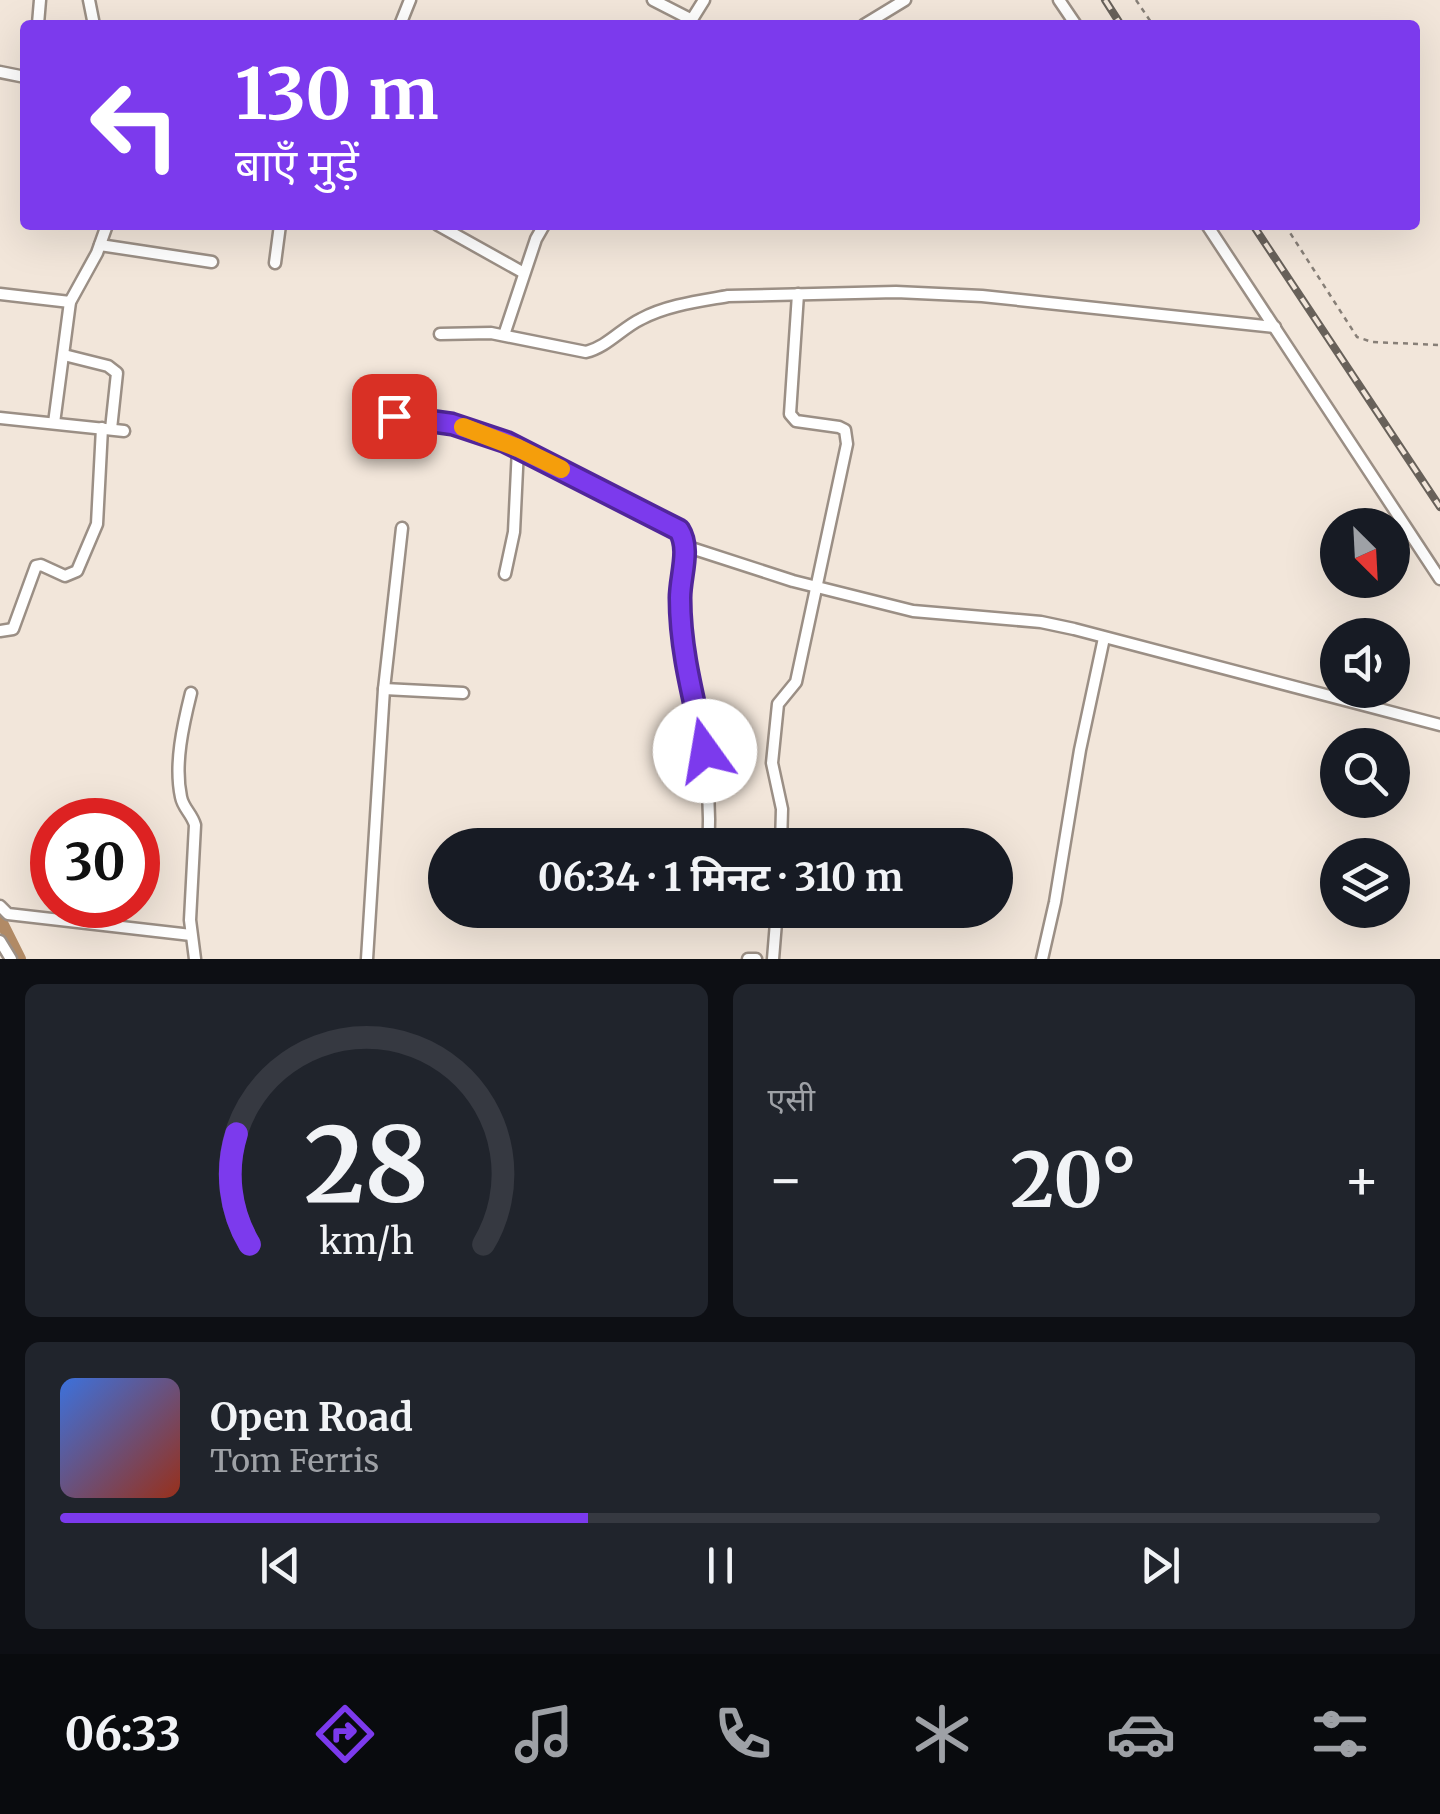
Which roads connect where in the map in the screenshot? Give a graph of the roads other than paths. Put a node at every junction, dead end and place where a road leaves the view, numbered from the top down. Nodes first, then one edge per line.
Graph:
1 (654, 0) edge
2 (904, 0) edge
3 (687, 20) edge
4 (878, 20) edge
5 (105, 230) edge
6 (279, 230) edge
7 (447, 230) edge
8 (542, 230) edge
9 (1210, 230) edge
10 (100, 245) junction
11 (212, 262) dead end
12 (275, 263) dead end
13 (524, 273) junction
14 (0, 294) edge
15 (798, 294) junction
16 (70, 302) junction
17 (1275, 327) junction
18 (440, 334) dead end
19 (504, 335) junction
20 (64, 355) junction
21 (366, 415) dead end
22 (0, 418) edge
23 (54, 423) junction
24 (112, 429) junction
25 (518, 448) junction
26 (402, 528) dead end
27 (685, 546) junction
28 (505, 574) dead end
29 (1440, 579) edge
30 (818, 588) junction
31 (0, 631) edge
32 (1104, 638) junction
33 (384, 689) junction
34 (191, 693) dead end
35 (463, 693) dead end
36 (1440, 725) edge
37 (708, 828) edge
38 (781, 828) edge
39 (0, 906) edge
40 (775, 928) edge
41 (191, 935) junction
42 (0, 942) edge
43 (11, 959) edge
44 (195, 959) edge
45 (368, 959) edge
46 (748, 959) edge
47 (756, 959) edge
48 (772, 959) edge
49 (1042, 959) edge

1 - 3 street
2 - 4 street
5 - 10 street
6 - 12 street
7 - 13 street
8 - 13 street
9 - 17 street
10 - 11 street
10 - 16 street
13 - 19 street
14 - 16 street
15 - 17 street
15 - 19 street
15 - 30 street
16 - 20 street
17 - 29 street
18 - 19 street
20 - 23 street
20 - 24 street
21 - 25 street
22 - 23 street
23 - 24 street
24 - 31 street
25 - 27 street
25 - 28 street
26 - 33 street
27 - 30 street
27 - 37 street
30 - 32 street
30 - 38 street
32 - 36 street
32 - 49 street
33 - 35 street
33 - 45 street
34 - 41 street
39 - 41 street
40 - 48 street
41 - 44 street
42 - 43 street
46 - 47 street

